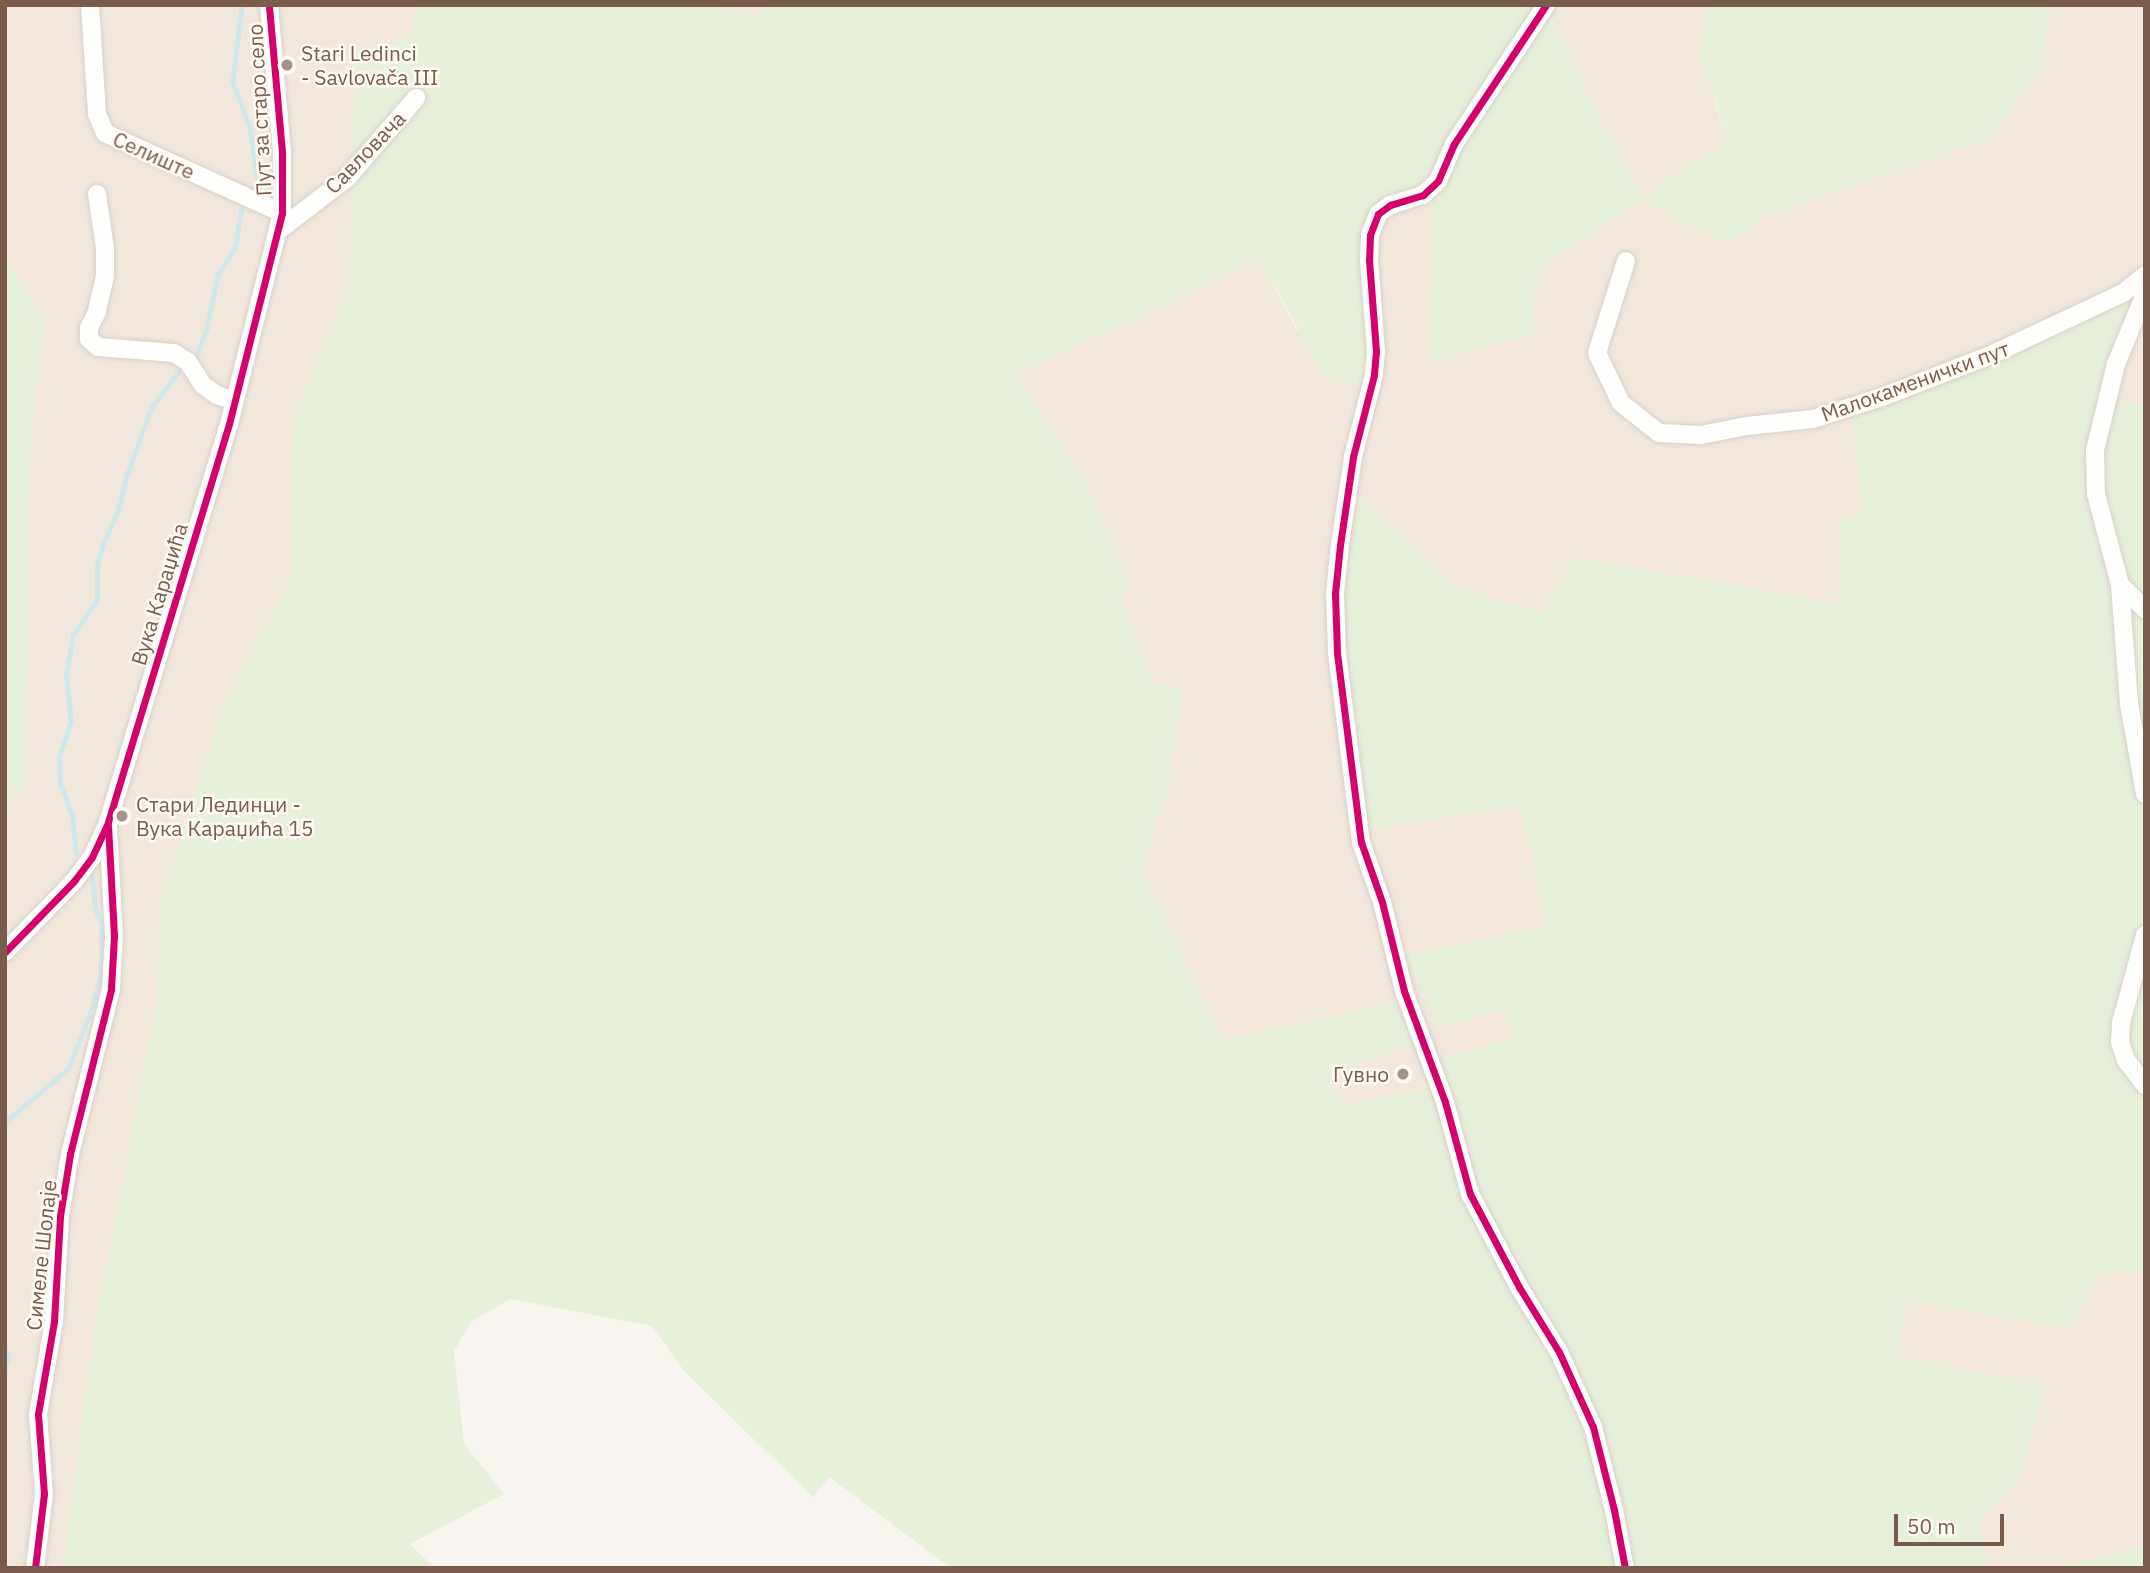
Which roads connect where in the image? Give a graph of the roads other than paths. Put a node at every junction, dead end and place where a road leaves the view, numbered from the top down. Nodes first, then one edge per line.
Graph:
1 (90, 5) edge
2 (269, 5) edge
3 (1546, 5) edge
4 (416, 98) dead end
5 (97, 194) dead end
6 (280, 222) junction
7 (1626, 261) dead end
8 (2145, 275) edge
9 (2145, 294) edge
10 (234, 401) junction
11 (2120, 585) junction
12 (2145, 609) edge
13 (2145, 794) edge
14 (108, 822) junction
15 (2145, 935) edge
16 (5, 952) edge
17 (2145, 1085) edge
18 (34, 1568) edge
19 (1625, 1568) edge

1 - 6 street, Селиште
2 - 6 street, Пут за старо село
3 - 19 street
4 - 6 street, Савловача
5 - 10 street
6 - 10 street, Вука Караџића
7 - 8 street, Малокаменички пут
9 - 11 street
10 - 14 street, Вука Караџића
11 - 12 street
11 - 13 street
14 - 16 street, Вука Караџића
14 - 18 street, Симеле Шолаје
15 - 17 street

